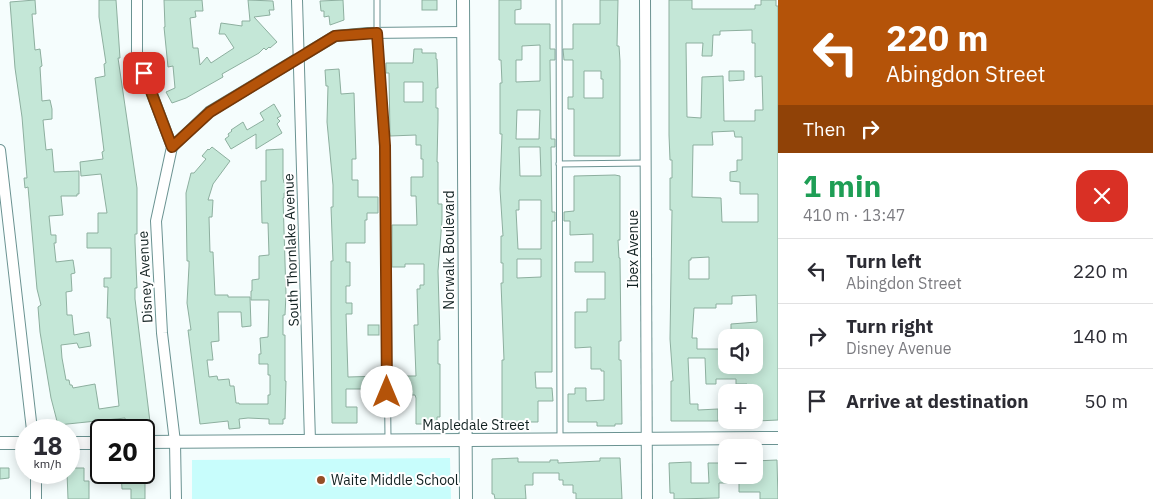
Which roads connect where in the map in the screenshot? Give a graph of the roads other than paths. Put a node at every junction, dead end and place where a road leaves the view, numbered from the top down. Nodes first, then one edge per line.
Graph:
1 (137, 0) edge
2 (297, 0) edge
3 (377, 0) edge
4 (463, 0) edge
5 (558, 0) edge
6 (645, 0) edge
7 (463, 32) junction
8 (377, 33) junction
9 (299, 57) junction
10 (172, 147) junction
11 (0, 150) edge
12 (646, 163) junction
13 (559, 164) junction
14 (31, 419) edge
15 (778, 438) edge
16 (560, 439) junction
17 (646, 439) junction
18 (388, 440) junction
19 (465, 440) junction
20 (310, 441) junction
21 (155, 442) edge
22 (175, 442) junction
23 (0, 443) edge
24 (15, 443) edge
25 (36, 484) edge
26 (36, 499) edge
27 (176, 499) edge
28 (466, 499) edge
29 (647, 499) edge

1 - 10 street
2 - 9 street, South Thornlake Avenue
3 - 8 lane
4 - 7 street, Norwalk Boulevard
5 - 13 lane
6 - 12 street, Ibex Avenue
7 - 8 street
7 - 19 street, Norwalk Boulevard
8 - 9 street
8 - 18 lane
9 - 10 street
9 - 20 street, South Thornlake Avenue
10 - 22 street, Disney Avenue
11 - 14 street
12 - 13 lane
12 - 17 street, Ibex Avenue
13 - 16 lane
15 - 17 street, Mapledale Street
16 - 17 street, Mapledale Street
16 - 19 street, Mapledale Street
17 - 29 street, Ibex Avenue
18 - 19 street, Mapledale Street
18 - 20 street, Mapledale Street
19 - 28 street, Norwalk Boulevard
20 - 22 street, Mapledale Street
21 - 22 street, Mapledale Street
22 - 27 street, Disney Avenue
23 - 24 street
25 - 26 street

